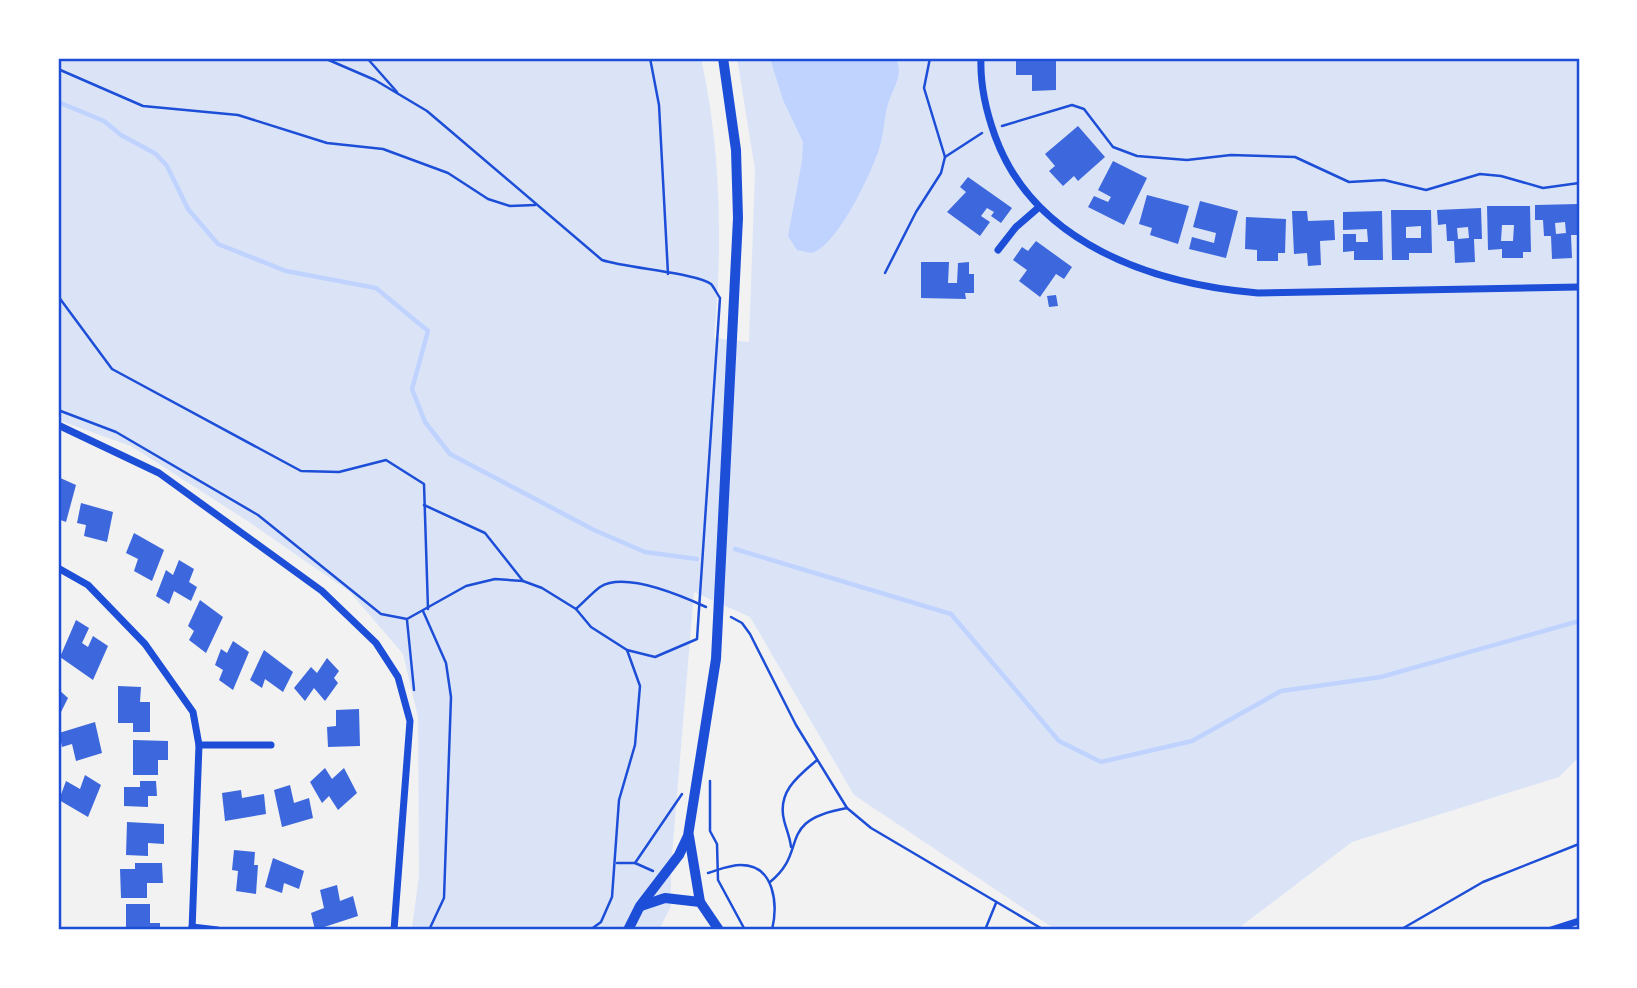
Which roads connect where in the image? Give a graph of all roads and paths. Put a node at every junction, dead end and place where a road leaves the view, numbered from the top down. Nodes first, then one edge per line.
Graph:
1 (324, 58) edge
2 (367, 58) edge
3 (650, 58) edge
4 (723, 58) edge
5 (981, 58) edge
6 (58, 69) edge
7 (399, 94) junction
8 (1090, 116) dead end
9 (945, 157) dead end
10 (1579, 183) edge
11 (535, 205) junction
12 (1038, 208) junction
13 (998, 250) dead end
14 (885, 273) dead end
15 (668, 274) junction
16 (1579, 287) edge
17 (58, 296) edge
18 (58, 410) edge
19 (58, 425) edge
20 (424, 505) junction
21 (58, 568) edge
22 (523, 581) junction
23 (708, 607) dead end
24 (428, 609) junction
25 (576, 609) junction
26 (423, 611) junction
27 (728, 616) dead end
28 (407, 619) junction
29 (627, 650) junction
30 (408, 714) junction
31 (199, 745) junction
32 (271, 745) dead end
33 (817, 760) junction
34 (708, 774) dead end
35 (697, 780) junction
36 (847, 808) junction
37 (688, 836) junction
38 (1579, 844) edge
39 (791, 848) junction
40 (617, 863) junction
41 (635, 863) junction
42 (652, 870) dead end
43 (718, 870) junction
44 (708, 873) dead end
45 (770, 882) junction
46 (700, 902) junction
47 (996, 902) junction
48 (640, 906) junction
49 (1579, 921) edge
50 (192, 928) edge
51 (626, 929) edge
52 (218, 930) edge
53 (394, 930) edge
54 (429, 930) edge
55 (590, 930) edge
56 (719, 930) edge
57 (745, 930) edge
58 (772, 930) edge
59 (985, 930) edge
60 (1044, 930) edge
61 (1399, 930) edge
62 (1551, 930) edge

1 - 7 path
2 - 7 path
3 - 15 path
4 - 35 main road
5 - 12 street
6 - 11 path
7 - 11 path
8 - 10 path
9 - 14 path
11 - 15 path
12 - 13 street
12 - 16 street
15 - 29 path
17 - 20 path
18 - 28 path
19 - 30 street
20 - 22 path
20 - 24 path
21 - 31 street
22 - 24 path
22 - 25 path
23 - 25 path
24 - 26 path
25 - 29 path
26 - 28 path
26 - 54 path
27 - 33 path
28 - 30 path
29 - 40 path
30 - 53 street
31 - 32 street
31 - 50 street
33 - 36 path
33 - 39 path
34 - 43 path
35 - 37 main road
35 - 41 path
36 - 39 path
36 - 47 path
37 - 46 main road
37 - 48 main road
38 - 61 path
39 - 45 path
40 - 41 path
40 - 55 path
41 - 42 path
43 - 44 path
43 - 45 path
43 - 57 path
45 - 58 path
46 - 48 main road
46 - 56 main road
47 - 59 path
47 - 60 path
48 - 51 main road
49 - 62 street
50 - 52 street

